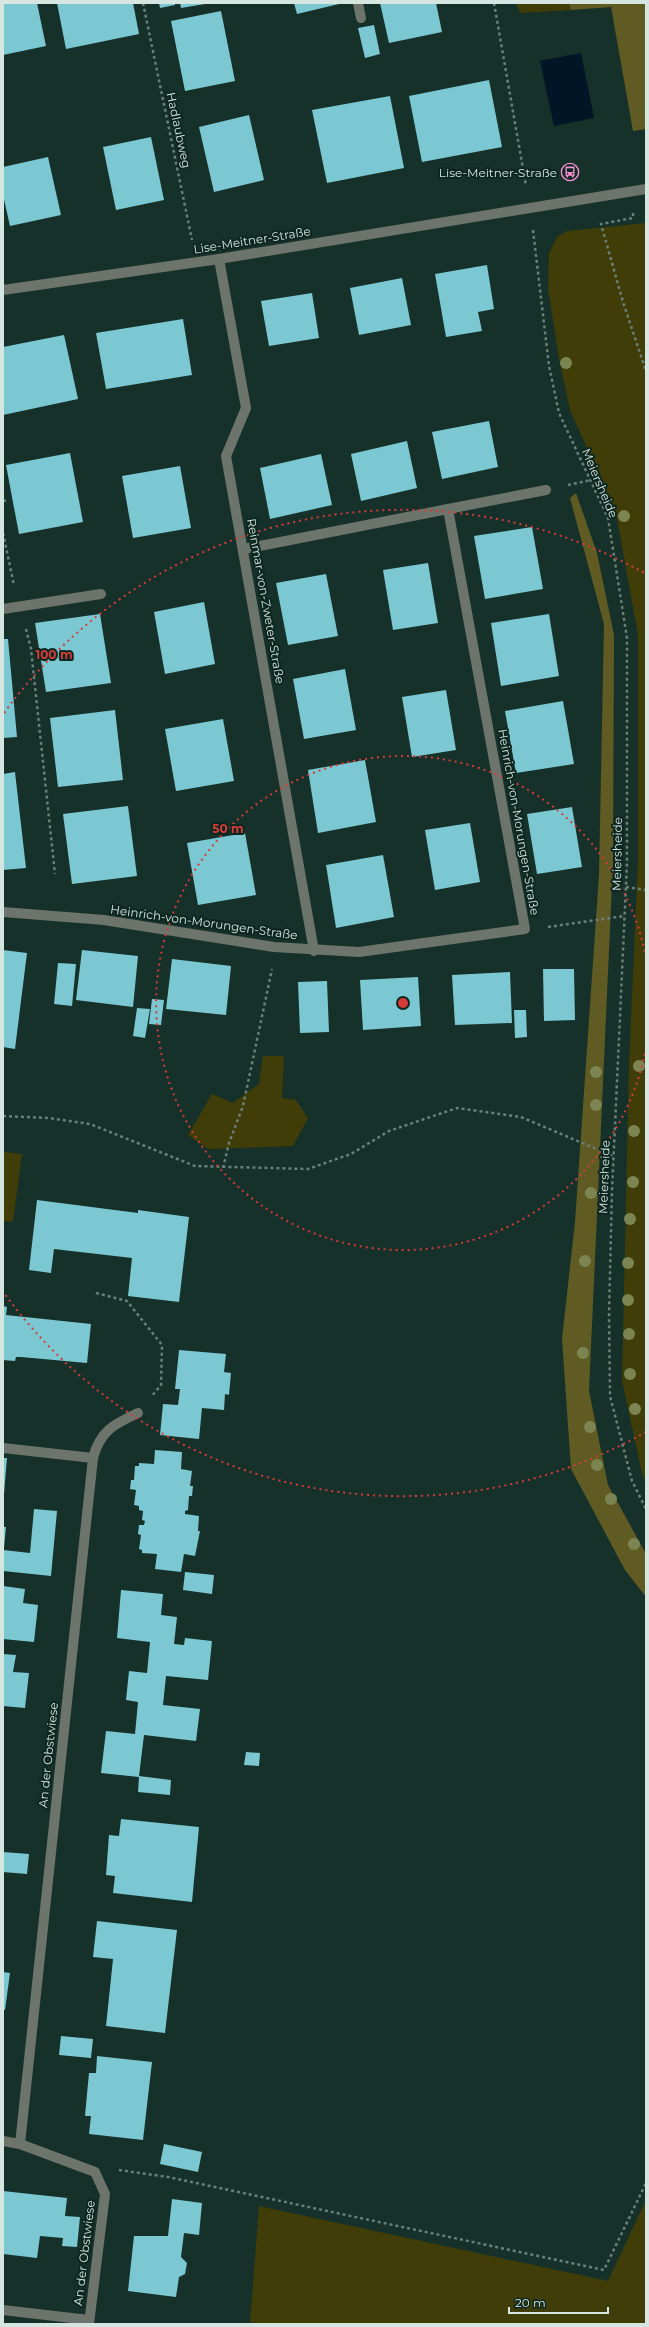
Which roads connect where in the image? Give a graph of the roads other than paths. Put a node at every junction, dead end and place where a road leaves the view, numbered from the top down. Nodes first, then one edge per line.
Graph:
1 (358, 3) edge
2 (361, 18) dead end
3 (646, 189) edge
4 (218, 259) junction
5 (3, 290) edge
6 (546, 490) dead end
7 (448, 509) junction
8 (244, 549) junction
9 (101, 594) dead end
10 (3, 608) edge
11 (3, 912) edge
12 (314, 951) junction
13 (138, 1413) road end
14 (3, 1448) edge
15 (93, 1458) junction
16 (3, 2142) edge
17 (20, 2144) junction
18 (3, 2310) edge
19 (89, 2322) edge

1 - 2 street
3 - 4 street, Lise-Meitner-Straße
4 - 5 street, Lise-Meitner-Straße
4 - 8 street, Reinmar-von-Zweter-Straße
6 - 7 street
7 - 8 street
7 - 12 street, Heinrich-von-Morungen-Straße
8 - 12 street, Reinmar-von-Zweter-Straße
9 - 10 street
11 - 12 street, Heinrich-von-Morungen-Straße
13 - 15 street, An der Obstwiese
14 - 15 street
15 - 17 street, An der Obstwiese
16 - 17 street
17 - 19 street, An der Obstwiese
18 - 19 street

